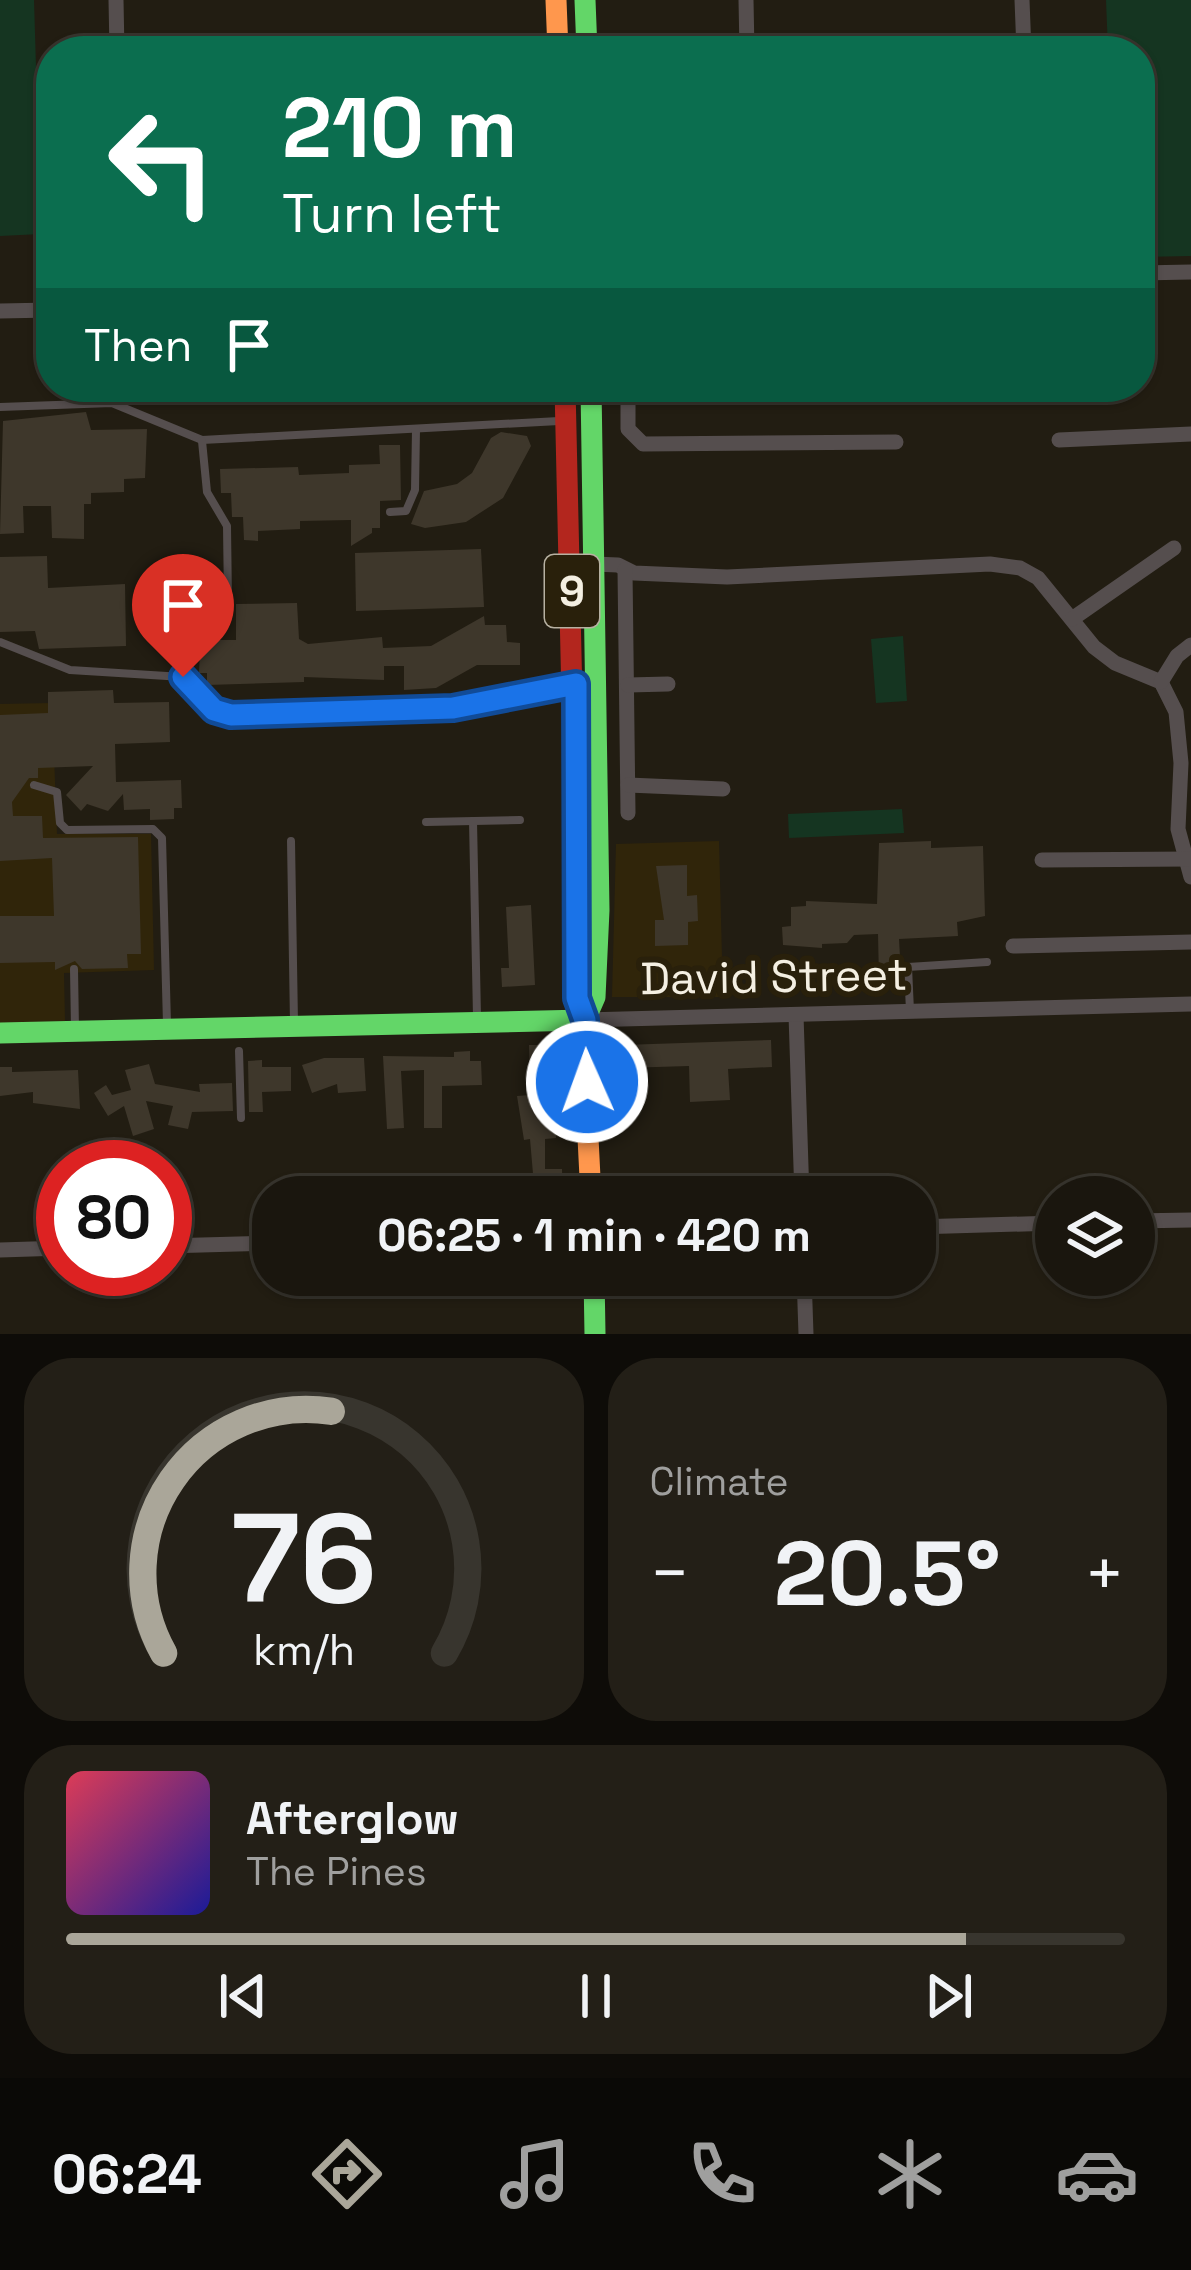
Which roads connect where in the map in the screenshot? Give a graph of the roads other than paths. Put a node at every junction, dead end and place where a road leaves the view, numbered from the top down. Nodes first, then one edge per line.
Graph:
1 (116, 0) edge
2 (556, 0) edge
3 (585, 0) edge
4 (746, 0) edge
5 (1022, 0) edge
6 (117, 36) edge
7 (557, 36) edge
8 (586, 36) edge
9 (747, 36) edge
10 (1023, 36) edge
11 (1191, 272) edge
12 (1155, 273) edge
13 (36, 310) edge
14 (0, 311) edge
15 (566, 402) edge
16 (591, 402) edge
17 (628, 402) edge
18 (0, 407) edge
19 (566, 421) junction
20 (416, 428) junction
21 (1191, 434) edge
22 (202, 440) junction
23 (1059, 440) dead end
24 (896, 442) dead end
25 (390, 512) dead end
26 (1174, 548) dead end
27 (626, 570) junction
28 (594, 573) junction
29 (1072, 619) junction
30 (0, 642) edge
31 (1191, 645) edge
32 (183, 677) junction
33 (1161, 682) junction
34 (576, 684) junction
35 (668, 684) dead end
36 (628, 685) junction
37 (1186, 762) edge
38 (34, 785) dead end
39 (628, 785) junction
40 (723, 789) dead end
41 (628, 813) dead end
42 (520, 820) dead end
43 (473, 821) junction
44 (426, 822) dead end
45 (291, 841) dead end
46 (1042, 860) dead end
47 (1190, 866) edge
48 (1191, 942) edge
49 (1013, 946) dead end
50 (987, 962) dead end
51 (74, 969) dead end
52 (1191, 1004) edge
53 (910, 1012) junction
54 (796, 1015) junction
55 (585, 1020) junction
56 (477, 1021) junction
57 (294, 1025) junction
58 (167, 1029) junction
59 (75, 1031) junction
60 (0, 1033) edge
61 (239, 1051) dead end
62 (241, 1118) dead end
63 (590, 1176) edge
64 (801, 1176) edge
65 (1191, 1220) edge
66 (1155, 1221) edge
67 (1035, 1224) edge
68 (936, 1226) edge
69 (252, 1244) edge
70 (192, 1245) edge
71 (36, 1249) edge
72 (0, 1250) edge
73 (595, 1296) edge
74 (805, 1296) edge
75 (596, 1334) edge
76 (806, 1334) edge

1 - 6 street
2 - 7 main road
3 - 8 main road
4 - 9 street
5 - 10 street
11 - 12 street
13 - 14 street
15 - 19 main road, 9
16 - 28 main road, 9
17 - 24 street
18 - 22 lane
19 - 20 lane
19 - 34 main road, 9
20 - 22 lane
20 - 25 lane
21 - 23 street
22 - 32 lane
26 - 29 street
27 - 28 street
27 - 29 street
27 - 36 street
28 - 34 lane
28 - 55 main road, 9
29 - 33 street
30 - 32 lane
31 - 33 street
32 - 34 lane
33 - 37 street
34 - 55 main road, 9
35 - 36 street
36 - 39 street
37 - 47 street
38 - 58 lane
39 - 40 street
39 - 41 street
42 - 43 lane
43 - 44 lane
43 - 56 lane
45 - 57 lane
46 - 47 street
48 - 49 street
50 - 53 lane
51 - 59 lane
52 - 53 street, David Street
53 - 54 street, David Street
54 - 55 street, David Street
54 - 64 street
55 - 56 main road, David Street
55 - 63 main road, 9
56 - 57 main road, David Street
57 - 58 main road, David Street
58 - 59 main road, David Street
59 - 60 main road, David Street
61 - 62 lane
65 - 66 street
67 - 68 street
69 - 70 street
71 - 72 street
73 - 75 main road
74 - 76 street

